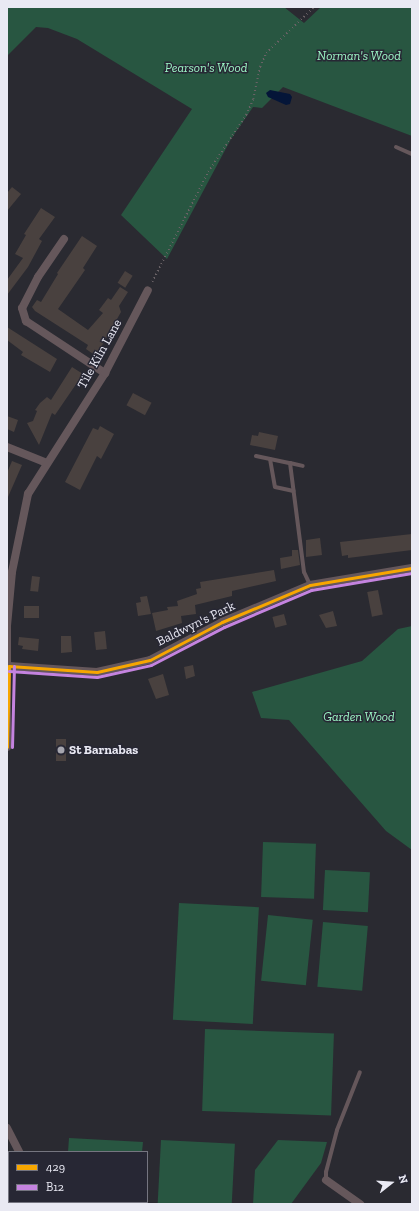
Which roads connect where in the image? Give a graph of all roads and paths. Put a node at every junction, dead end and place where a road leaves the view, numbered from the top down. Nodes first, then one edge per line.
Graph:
1 (314, 7) edge
2 (396, 147) dead end
3 (412, 154) edge
4 (64, 239) dead end
5 (148, 290) joint
6 (105, 373) junction
7 (7, 447) edge
8 (256, 456) dead end
9 (270, 459) junction
10 (47, 463) junction
11 (290, 463) junction
12 (303, 466) dead end
13 (294, 491) junction
14 (412, 568) edge
15 (310, 585) junction
16 (7, 626) edge
17 (9, 666) junction
18 (7, 746) edge
19 (360, 1072) dead end
20 (7, 1128) edge
21 (18, 1151) edge
22 (326, 1180) joint
23 (7, 1203) edge
24 (24, 1204) edge
25 (360, 1204) edge

1 - 5 path
2 - 3 lane
4 - 6 street
5 - 6 street, Tile Kiln Lane
6 - 10 street, Tile Kiln Lane
7 - 10 street
8 - 9 lane
9 - 11 lane
9 - 13 lane
10 - 16 street, Tile Kiln Lane
11 - 12 lane
11 - 13 lane
13 - 15 lane
14 - 15 street, Baldwyn's Park
15 - 17 street, Baldwyn's Park
16 - 17 street, Tile Kiln Lane
17 - 18 street, Tile Kiln Lane
19 - 22 lane
20 - 21 street
22 - 25 street
23 - 24 path

